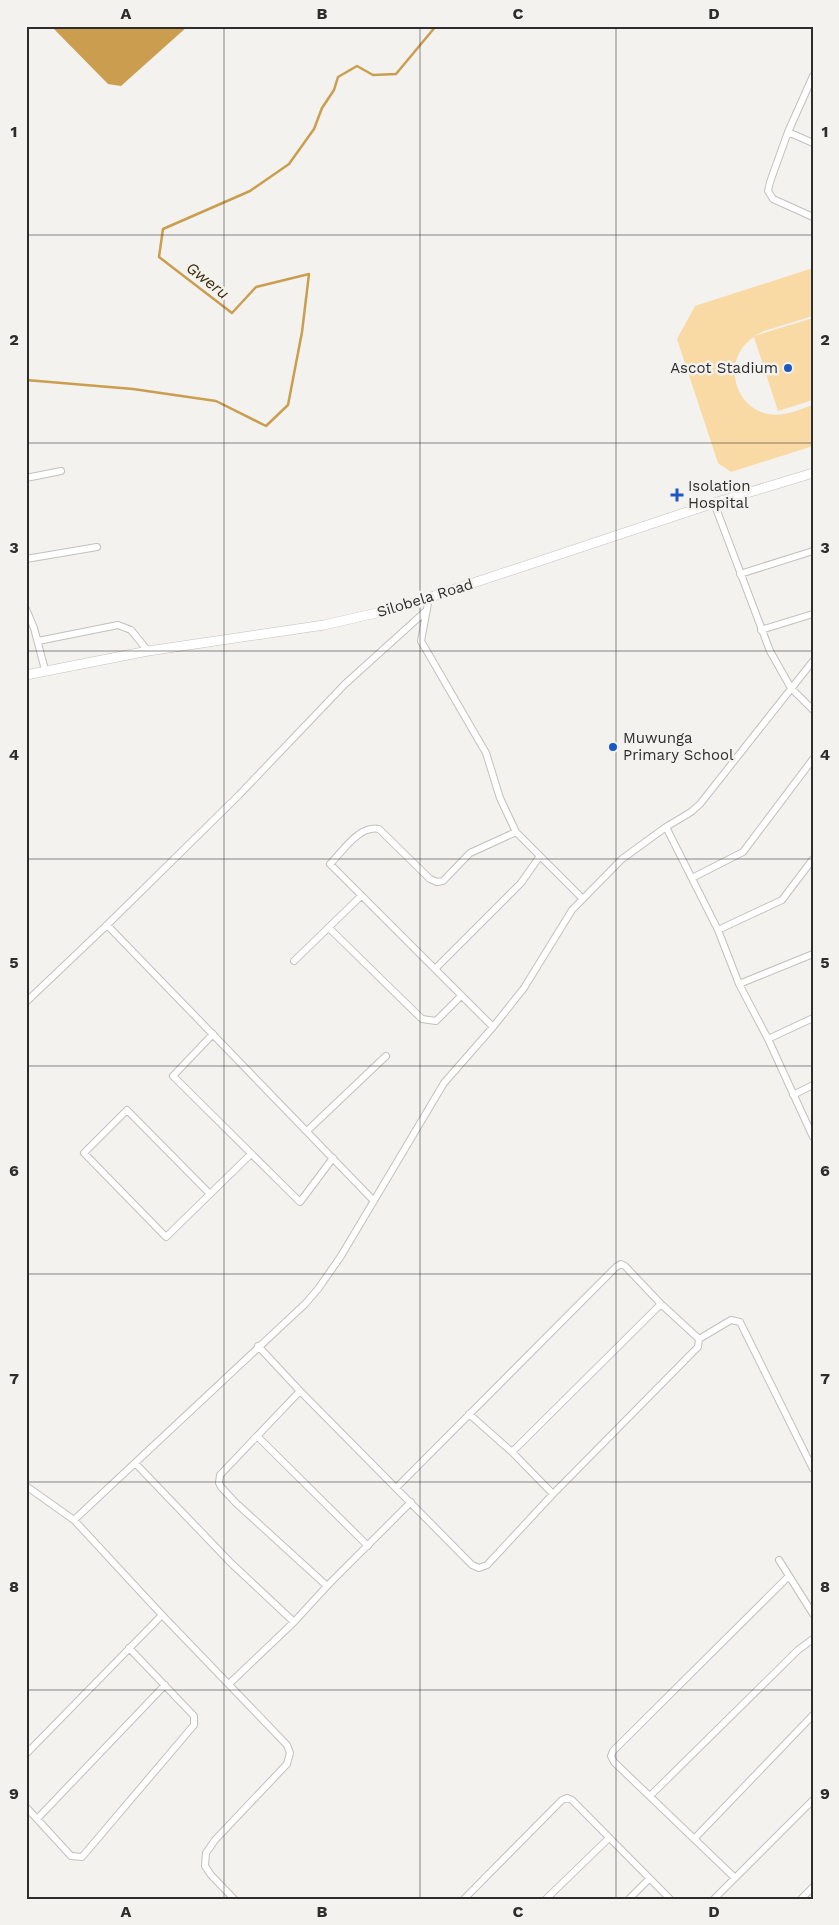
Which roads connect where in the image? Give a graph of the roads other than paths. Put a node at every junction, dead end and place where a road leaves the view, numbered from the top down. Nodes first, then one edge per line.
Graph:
1 (813, 76) edge
2 (788, 132) junction
3 (813, 143) edge
4 (813, 217) edge
5 (61, 471) dead end
6 (813, 473) edge
7 (26, 478) edge
8 (714, 504) junction
9 (97, 547) dead end
10 (813, 551) edge
11 (26, 558) edge
12 (740, 574) junction
13 (429, 598) junction
14 (26, 609) edge
15 (427, 610) junction
16 (813, 614) edge
17 (761, 630) junction
18 (38, 641) junction
19 (148, 651) junction
20 (813, 661) edge
21 (45, 670) junction
22 (26, 675) edge
23 (791, 688) junction
24 (813, 710) edge
25 (813, 759) edge
26 (666, 827) junction
27 (516, 832) junction
28 (540, 856) junction
29 (813, 859) edge
30 (692, 878) junction
31 (361, 896) junction
32 (582, 898) junction
33 (107, 925) junction
34 (329, 928) junction
35 (718, 930) junction
36 (813, 954) edge
37 (294, 961) dead end
38 (435, 969) junction
39 (739, 984) junction
40 (461, 996) junction
41 (26, 1002) edge
42 (813, 1018) edge
43 (493, 1027) junction
44 (212, 1034) junction
45 (768, 1039) junction
46 (386, 1056) dead end
47 (813, 1085) edge
48 (793, 1095) junction
49 (307, 1132) junction
50 (813, 1137) edge
51 (252, 1154) junction
52 (333, 1158) junction
53 (210, 1194) junction
54 (374, 1200) junction
55 (661, 1304) junction
56 (699, 1339) junction
57 (258, 1346) junction
58 (300, 1391) junction
59 (470, 1414) junction
60 (257, 1436) junction
61 (512, 1452) junction
62 (135, 1463) junction
63 (813, 1469) edge
64 (26, 1486) edge
65 (396, 1488) junction
66 (554, 1494) junction
67 (410, 1502) junction
68 (74, 1520) junction
69 (368, 1546) junction
70 (779, 1560) dead end
71 (789, 1576) junction
72 (327, 1586) junction
73 (813, 1614) edge
74 (162, 1615) junction
75 (294, 1622) junction
76 (813, 1639) edge
77 (129, 1648) junction
78 (229, 1684) junction
79 (165, 1686) junction
80 (813, 1716) edge
81 (26, 1754) edge
82 (651, 1795) junction
83 (813, 1800) edge
84 (26, 1807) edge
85 (37, 1819) junction
86 (609, 1838) junction
87 (694, 1839) junction
88 (735, 1878) junction
89 (649, 1879) junction
90 (813, 1887) edge
91 (234, 1899) edge
92 (464, 1899) edge
93 (546, 1899) edge
94 (628, 1899) edge
95 (670, 1899) edge
96 (714, 1899) edge
97 (800, 1899) edge

1 - 2 street
2 - 3 street
2 - 4 street
5 - 7 street
6 - 8 street, Silobela Road
8 - 12 street
8 - 13 street, Silobela Road
9 - 11 street
10 - 12 street
12 - 17 street
13 - 15 street
13 - 19 street, Silobela Road
14 - 18 street
15 - 27 street
15 - 33 street
16 - 17 street
17 - 23 street
18 - 19 street
18 - 21 street
19 - 21 street, Silobela Road
20 - 23 street
21 - 22 street, Silobela Road
23 - 24 street
23 - 26 street
25 - 30 street
26 - 30 street
26 - 32 street
27 - 28 street
27 - 31 street
28 - 32 street
28 - 38 street
29 - 35 street
30 - 35 street
31 - 34 street
31 - 38 street
32 - 43 street
33 - 41 street
33 - 44 street
34 - 37 street
34 - 40 street
35 - 39 street
36 - 39 street
38 - 40 street
39 - 45 street
40 - 43 street
42 - 45 street
43 - 54 street
44 - 49 street
44 - 51 street
45 - 48 street
46 - 49 street
47 - 48 street
48 - 50 street
49 - 52 street
51 - 52 street
51 - 53 street
52 - 54 street
53 - 53 street
54 - 57 street
55 - 56 street
55 - 59 street
55 - 61 street
56 - 63 street
56 - 66 street
57 - 58 street
57 - 62 street
58 - 60 street
58 - 65 street
59 - 61 street
59 - 65 street
60 - 69 street
60 - 72 street
61 - 66 street
62 - 68 street
62 - 75 street
64 - 68 street
65 - 67 street
66 - 67 street
67 - 69 street
68 - 74 street
69 - 72 street
70 - 71 street
71 - 73 street
71 - 82 street
72 - 75 street
74 - 77 street
74 - 78 street
75 - 78 street
76 - 82 street
77 - 79 street
77 - 81 street
78 - 91 street
79 - 85 street
79 - 85 street
80 - 87 street
82 - 87 street
83 - 88 street
84 - 85 street
86 - 89 street
86 - 92 street
86 - 93 street
87 - 88 street
88 - 96 street
89 - 94 street
89 - 95 street
90 - 97 street

